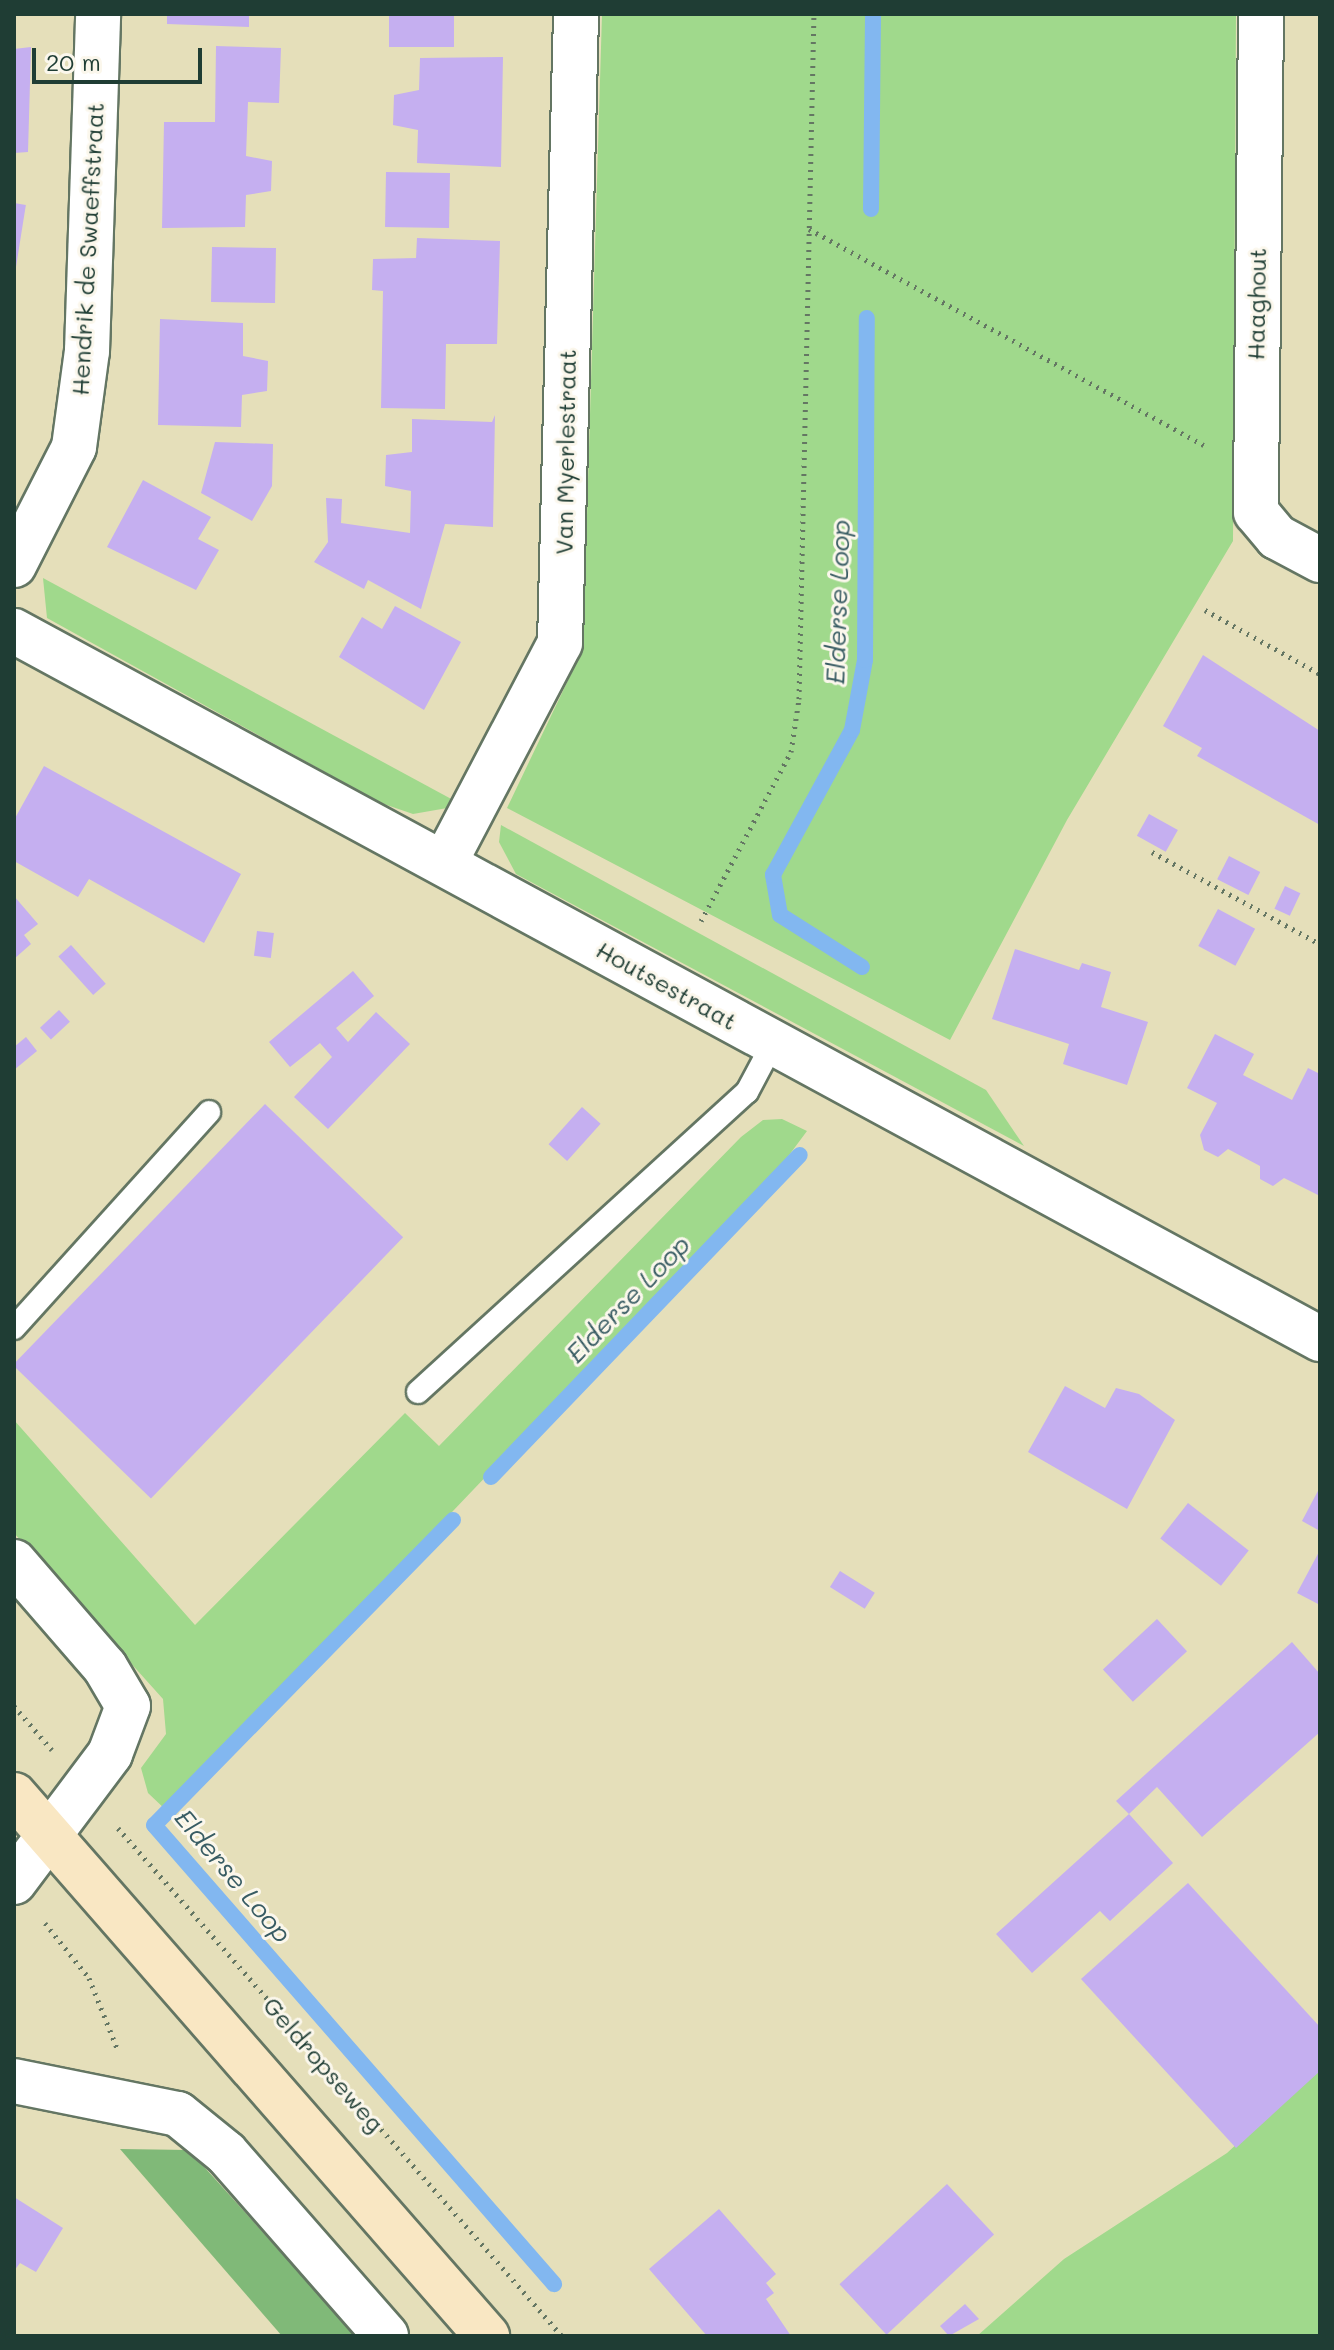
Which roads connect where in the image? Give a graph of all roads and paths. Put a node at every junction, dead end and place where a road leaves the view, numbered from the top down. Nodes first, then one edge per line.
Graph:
1 (98, 14) edge
2 (576, 14) edge
3 (814, 14) edge
4 (1261, 14) edge
5 (809, 229) junction
6 (1252, 471) junction
7 (1320, 560) edge
8 (14, 565) edge
9 (1205, 610) dead end
10 (14, 631) edge
11 (1320, 674) edge
12 (1152, 852) dead end
13 (445, 862) junction
14 (701, 921) dead end
15 (1320, 944) edge
16 (773, 1043) junction
17 (209, 1112) dead end
18 (14, 1328) edge
19 (1320, 1339) edge
20 (418, 1392) dead end
21 (14, 1562) edge
22 (14, 1706) edge
23 (85, 1791) junction
24 (14, 1795) edge
25 (48, 1833) junction
26 (23, 1895) edge
27 (14, 2081) edge
28 (178, 2114) junction
29 (386, 2336) edge
30 (487, 2336) edge
31 (562, 2336) edge

1 - 8 street, Hendrik de Swaeffstraat
2 - 13 street, Van Myerlestraat
3 - 5 path
4 - 6 street, Haaghout
5 - 6 path
5 - 14 path
6 - 7 street, Haaghout
9 - 11 path
10 - 13 street, Houtsestraat
12 - 15 path
13 - 16 street, Houtsestraat
16 - 19 street, Houtsestraat
16 - 20 lane
17 - 18 lane
21 - 23 street
22 - 23 path, Geldropseweg
23 - 25 street
23 - 31 path, Geldropseweg
24 - 25 main road
25 - 26 street
25 - 30 main road
26 - 28 path
27 - 28 street
28 - 29 street

